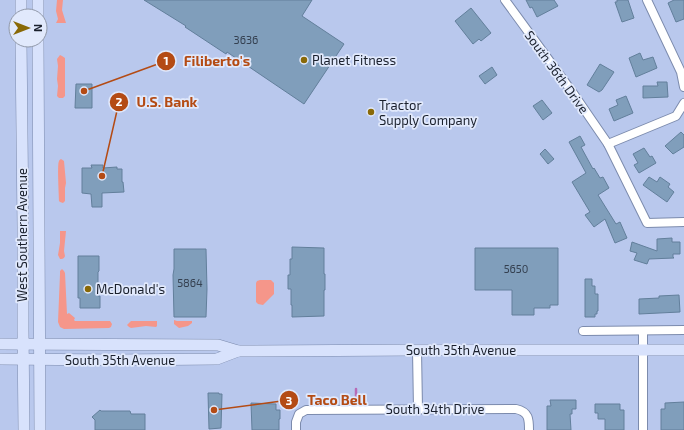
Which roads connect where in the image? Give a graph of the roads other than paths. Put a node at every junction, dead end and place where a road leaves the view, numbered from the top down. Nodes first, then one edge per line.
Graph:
1 (505, 0) edge
2 (647, 0) edge
3 (22, 48) edge
4 (38, 48) edge
5 (684, 87) edge
6 (684, 103) edge
7 (608, 144) junction
8 (684, 222) edge
9 (684, 330) edge
10 (583, 331) dead end
11 (644, 331) junction
12 (0, 344) edge
13 (23, 344) junction
14 (39, 344) junction
15 (417, 350) junction
16 (643, 350) junction
17 (684, 350) edge
18 (238, 351) junction
19 (0, 360) edge
20 (23, 360) junction
21 (39, 360) junction
22 (418, 409) junction
23 (24, 430) edge
24 (40, 430) edge
25 (296, 430) edge
26 (529, 430) edge
27 (643, 430) edge

1 - 7 street, South 36th Drive
2 - 5 street
3 - 13 main road, West Southern Avenue
4 - 14 main road, West Southern Avenue
6 - 7 street
7 - 8 street, South 36th Drive
9 - 11 street
10 - 11 street
11 - 16 street
12 - 13 main road, South 35th Avenue
13 - 14 main road, South 35th Avenue
13 - 20 main road, West Southern Avenue
14 - 18 main road, South 35th Avenue
14 - 21 main road, West Southern Avenue
15 - 16 main road, South 35th Avenue
15 - 18 main road, South 35th Avenue
15 - 22 street
16 - 17 main road, South 35th Avenue
16 - 27 street
18 - 21 main road, South 35th Avenue
19 - 20 main road, South 35th Avenue
20 - 21 main road, South 35th Avenue
20 - 23 main road, West Southern Avenue
21 - 24 main road, West Southern Avenue
22 - 25 street, South 34th Drive
22 - 26 street, South 34th Drive

